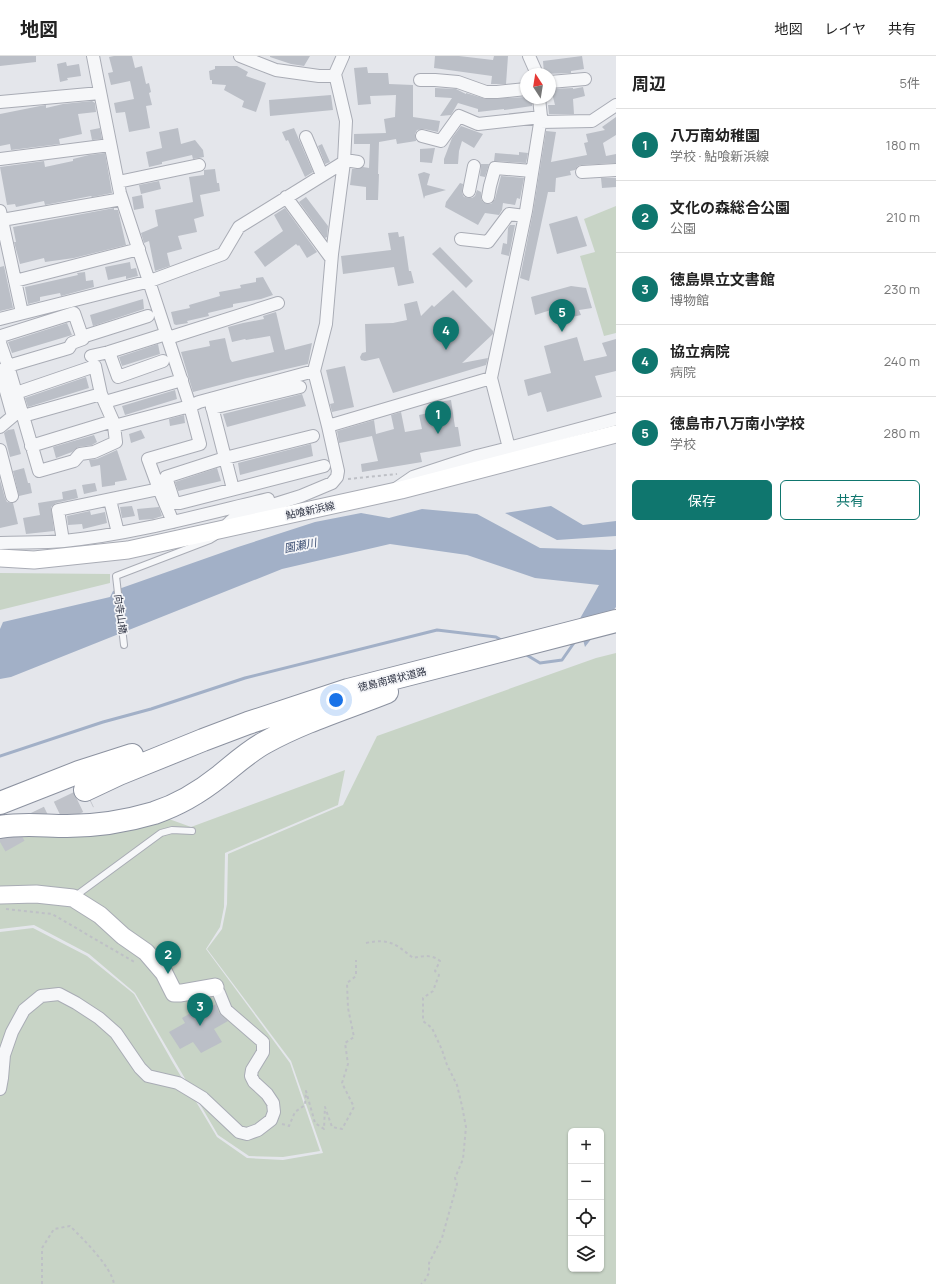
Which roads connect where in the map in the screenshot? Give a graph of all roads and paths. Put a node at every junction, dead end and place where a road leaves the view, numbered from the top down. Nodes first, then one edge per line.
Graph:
1 (93, 56) edge
2 (240, 56) edge
3 (343, 56) edge
4 (529, 56) edge
5 (534, 68) edge
6 (335, 76) junction
7 (585, 79) dead end
8 (420, 80) dead end
9 (556, 81) edge
10 (520, 90) edge
11 (100, 93) junction
12 (0, 102) edge
13 (539, 104) edge
14 (616, 105) edge
15 (540, 119) junction
16 (422, 136) dead end
17 (306, 137) dead end
18 (110, 145) junction
19 (0, 159) edge
20 (344, 161) junction
21 (358, 162) dead end
22 (199, 165) dead end
23 (474, 166) dead end
24 (616, 170) edge
25 (532, 171) junction
26 (582, 172) dead end
27 (322, 175) junction
28 (118, 182) junction
29 (286, 197) junction
30 (122, 199) junction
31 (1, 215) edge
32 (525, 216) junction
33 (461, 239) dead end
34 (139, 249) junction
35 (331, 258) junction
36 (15, 281) junction
37 (150, 281) junction
38 (278, 303) dead end
39 (22, 313) junction
40 (148, 316) dead end
41 (0, 319) edge
42 (167, 336) junction
43 (83, 338) junction
44 (109, 352) junction
45 (93, 361) junction
46 (164, 361) dead end
47 (4, 368) edge
48 (314, 370) junction
49 (491, 378) junction
50 (182, 380) junction
51 (2, 382) edge
52 (300, 386) dead end
53 (16, 393) junction
54 (103, 398) junction
55 (211, 403) junction
56 (190, 406) junction
57 (23, 416) junction
58 (616, 419) edge
59 (113, 423) junction
60 (328, 426) junction
61 (0, 427) edge
62 (616, 434) edge
63 (313, 436) dead end
64 (32, 446) junction
65 (509, 448) junction
66 (0, 450) edge
67 (225, 458) junction
68 (324, 466) dead end
69 (332, 483) junction
70 (159, 489) junction
71 (233, 489) junction
72 (390, 493) junction
73 (12, 496) dead end
74 (110, 500) junction
75 (173, 522) junction
76 (224, 529) junction
77 (118, 533) junction
78 (64, 541) junction
79 (0, 543) edge
80 (0, 558) edge
81 (616, 621) edge
82 (616, 628) edge
83 (124, 643) dead end
84 (481, 660) junction
85 (414, 682) junction
86 (348, 690) junction
87 (0, 804) edge
88 (0, 827) edge
89 (192, 831) dead end
90 (0, 895) edge
91 (73, 898) junction
92 (0, 909) edge
93 (366, 943) dead end
94 (356, 960) dead end
95 (137, 963) dead end
96 (215, 987) joint
97 (0, 1089) edge
98 (271, 1120) junction
99 (42, 1284) edge
100 (114, 1284) edge
101 (421, 1284) edge

1 - 11 street
2 - 6 street
3 - 6 street
4 - 5 street
6 - 20 street
7 - 9 street
8 - 10 street
11 - 12 street
11 - 18 street
13 - 15 street
14 - 15 street
15 - 16 street
15 - 25 street
17 - 27 street
18 - 19 street
18 - 28 street
20 - 21 street
20 - 27 street
20 - 35 street
22 - 28 street
23 - 25 street
24 - 26 street
25 - 32 street
27 - 29 street
28 - 30 street
29 - 35 street
29 - 37 street
30 - 31 street
30 - 34 street
31 - 36 street
32 - 33 street
32 - 49 street
34 - 36 street
34 - 37 street
35 - 48 street
36 - 39 street
37 - 39 street
37 - 42 street
38 - 42 street
39 - 41 street
40 - 43 street
42 - 44 street
42 - 50 street
43 - 45 street
43 - 47 street
43 - 47 street
44 - 45 street
44 - 46 street
45 - 53 street
45 - 54 street
47 - 51 street
47 - 53 street
48 - 55 street
48 - 60 street
49 - 60 street
49 - 65 street
50 - 54 street
50 - 56 street
51 - 61 street
52 - 55 street
53 - 57 street
54 - 57 street
54 - 59 street
55 - 56 street
55 - 67 street
56 - 59 street
56 - 70 street
57 - 64 street
58 - 65 street
59 - 64 street
59 - 64 street
60 - 69 street
62 - 72 main road, 鮎喰新浜線
63 - 67 street
65 - 72 street
66 - 73 street
67 - 71 street
67 - 71 street
68 - 71 street
69 - 75 street
69 - 76 street
70 - 74 street
70 - 75 street
72 - 76 main road, 鮎喰新浜線
74 - 77 street
74 - 78 street
75 - 77 street
76 - 80 main road, 鮎喰新浜線
76 - 83 lane, 向寺山橋
77 - 78 street
78 - 79 street
81 - 84 highway, 徳島南環状道路
82 - 84 highway, 徳島南環状道路
84 - 85 highway, 徳島南環状道路
84 - 86 highway, 徳島南環状道路
85 - 86 highway, 徳島南環状道路
85 - 88 highway
86 - 87 highway
89 - 91 lane
90 - 91 main road
91 - 96 main road
92 - 95 path
93 - 101 path
94 - 98 path
96 - 98 street
97 - 98 street
99 - 100 path

